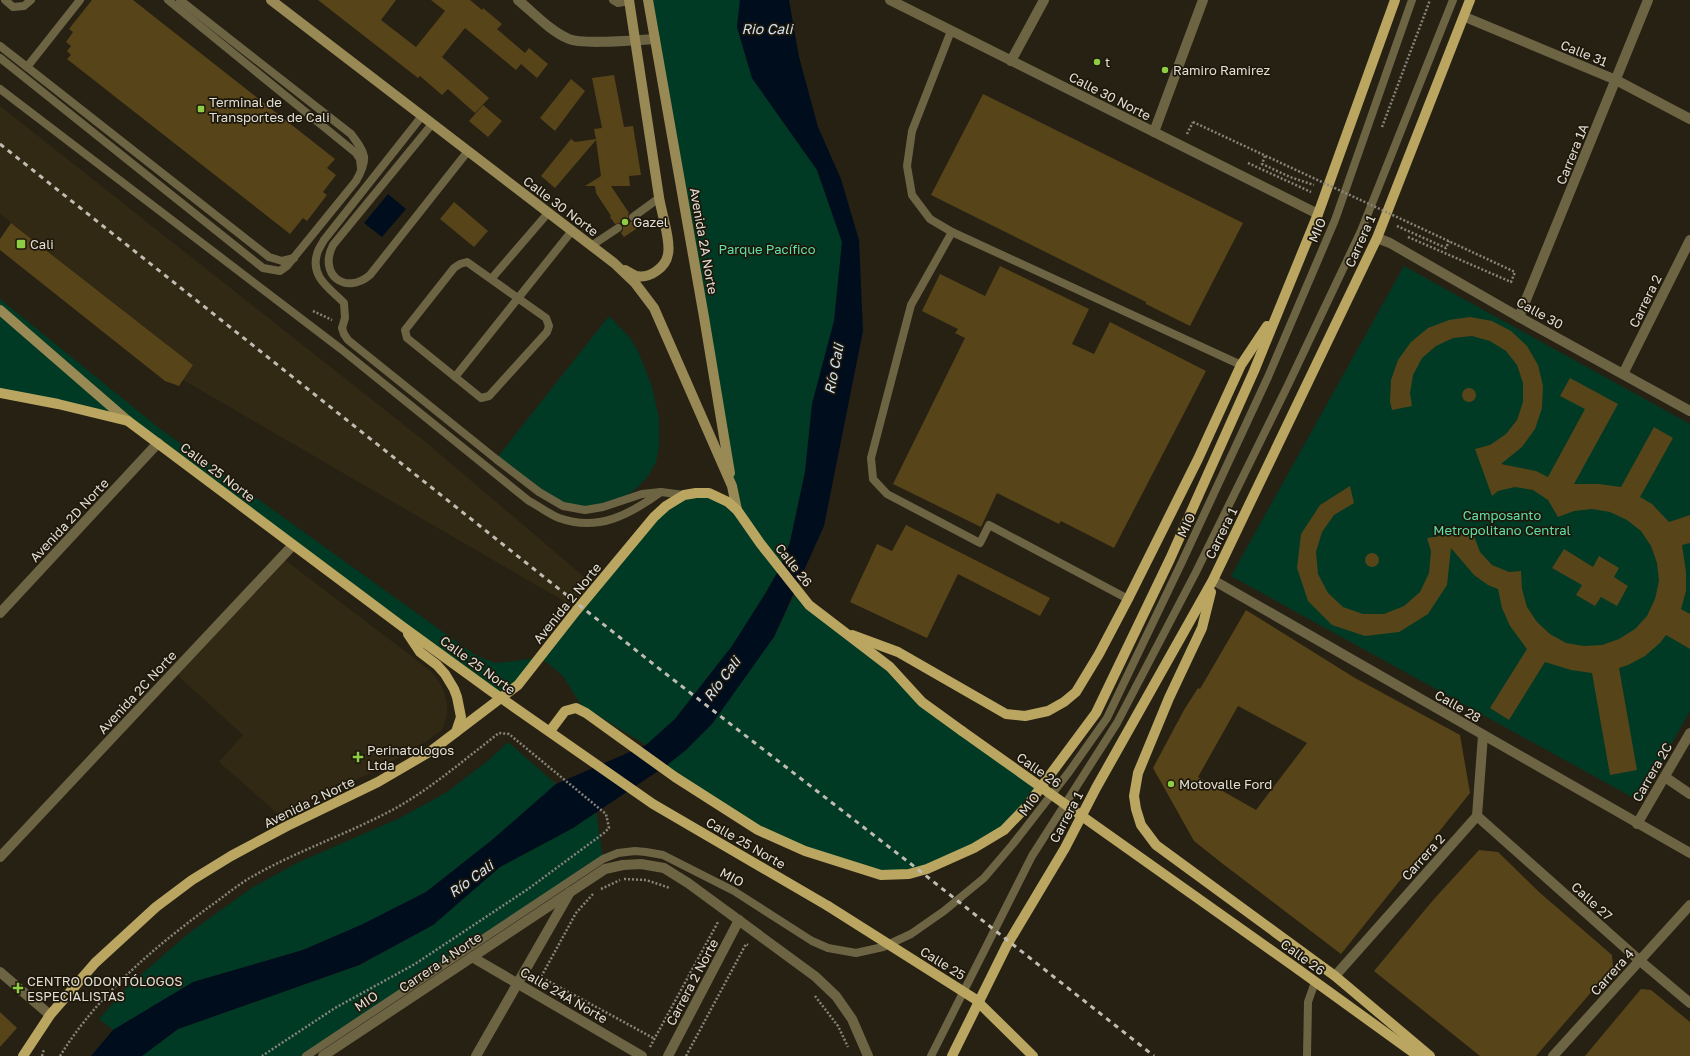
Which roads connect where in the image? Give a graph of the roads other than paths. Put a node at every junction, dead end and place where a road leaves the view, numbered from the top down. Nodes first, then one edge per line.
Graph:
1 (5, 0) edge
2 (31, 0) edge
3 (80, 0) edge
4 (168, 0) edge
5 (180, 0) edge
6 (271, 0) edge
7 (518, 0) edge
8 (613, 0) edge
9 (648, 0) edge
10 (890, 0) edge
11 (1044, 0) edge
12 (1203, 0) edge
13 (1395, 0) edge
14 (1412, 0) edge
15 (1453, 0) edge
16 (1470, 0) edge
17 (1648, 0) edge
18 (629, 1) edge
19 (903, 3) edge
20 (1465, 17) junction
21 (951, 31) junction
22 (654, 39) junction
23 (635, 40) junction
24 (0, 46) edge
25 (0, 58) edge
26 (1011, 61) junction
27 (27, 66) junction
28 (1616, 80) junction
29 (0, 89) edge
30 (422, 116) junction
31 (1690, 119) edge
32 (432, 124) junction
33 (1154, 132) junction
34 (468, 151) junction
35 (361, 171) junction
36 (659, 198) junction
37 (548, 213) junction
38 (1318, 214) junction
39 (632, 217) dead end
40 (618, 228) dead end
41 (571, 232) junction
42 (952, 232) junction
43 (1377, 238) junction
44 (1690, 240) edge
45 (591, 246) junction
46 (294, 258) junction
47 (614, 263) junction
48 (492, 278) junction
49 (518, 298) junction
50 (1282, 304) junction
51 (0, 310) edge
52 (1519, 317) junction
53 (1241, 366) junction
54 (1624, 374) junction
55 (455, 377) junction
56 (0, 393) edge
57 (1690, 411) edge
58 (128, 421) junction
59 (158, 443) junction
60 (732, 486) junction
61 (661, 492) junction
62 (684, 495) junction
63 (737, 510) junction
64 (293, 545) junction
65 (1213, 580) junction
66 (1128, 599) junction
67 (0, 613) edge
68 (403, 627) junction
69 (841, 630) junction
70 (502, 698) junction
71 (456, 732) junction
72 (1690, 733) edge
73 (553, 734) junction
74 (1483, 735) junction
75 (1665, 776) junction
76 (1690, 794) edge
77 (1477, 816) junction
78 (1637, 824) junction
79 (1690, 853) edge
80 (0, 857) edge
81 (571, 890) junction
82 (1690, 905) edge
83 (828, 906) joint
84 (739, 920) junction
85 (472, 957) junction
86 (1639, 960) junction
87 (0, 972) edge
88 (1335, 976) junction
89 (1315, 982) junction
90 (518, 983) junction
91 (1690, 1003) edge
92 (50, 1015) junction
93 (23, 1056) edge
94 (306, 1056) edge
95 (323, 1056) edge
96 (476, 1056) edge
97 (642, 1056) edge
98 (668, 1056) edge
99 (868, 1056) edge
100 (931, 1056) edge
101 (952, 1056) edge
102 (1033, 1056) edge
103 (1307, 1056) edge
104 (1418, 1056) edge
105 (1430, 1056) edge
106 (1553, 1056) edge

1 - 2 lane
3 - 27 lane
4 - 35 lane
5 - 35 lane
6 - 30 main road, Calle 30 Norte
7 - 23 street
8 - 18 lane
9 - 22 main road, Avenida 2A Norte
10 - 19 street, Calle 30 Norte
11 - 26 street
12 - 33 street
13 - 38 main road
14 - 94 lane, MIO
15 - 100 lane
16 - 20 main road, Carrera 1
17 - 28 street, Carrera 1A
18 - 23 main road
19 - 21 street, Calle 30 Norte
20 - 28 street, Calle 31
20 - 43 main road, Carrera 1
21 - 26 street, Calle 30 Norte
21 - 42 lane
22 - 23 street
22 - 60 main road, Avenida 2A Norte
23 - 36 main road
24 - 27 lane
25 - 46 lane
26 - 33 street, Calle 30 Norte
27 - 46 lane
28 - 31 street, Calle 31
28 - 52 street, Carrera 1A
29 - 61 lane
30 - 32 main road, Calle 30 Norte
30 - 61 lane
32 - 34 main road, Calle 30 Norte
32 - 34 lane
33 - 38 street, Calle 30 Norte
34 - 37 main road, Calle 30 Norte
35 - 46 lane
36 - 39 lane
36 - 47 main road
37 - 41 main road, Calle 30 Norte
37 - 48 lane
38 - 50 main road
40 - 45 lane
41 - 45 main road, Calle 30 Norte
41 - 49 lane
42 - 53 lane
42 - 66 lane
43 - 52 street, Calle 30
43 - 65 main road, Carrera 1
44 - 54 street, Carrera 2
45 - 47 main road, Calle 30 Norte
47 - 60 main road, Calle 30 Norte
48 - 49 lane
48 - 55 lane
49 - 55 lane
49 - 55 lane
50 - 53 main road
50 - 73 main road
51 - 58 main road, Calle 25 Norte
52 - 54 street, Calle 30
53 - 66 main road
54 - 57 street, Calle 30
56 - 58 main road, Calle 25 Norte
58 - 59 main road, Calle 25 Norte
59 - 64 main road, Calle 25 Norte
59 - 67 street, Avenida 2D Norte
60 - 63 main road, Calle 30 Norte
61 - 62 lane
62 - 63 main road, Avenida 2 Norte
62 - 70 main road, Avenida 2 Norte
63 - 69 main road, Calle 26
64 - 68 main road, Calle 25 Norte
64 - 80 street, Avenida 2C Norte
65 - 74 street, Calle 28
65 - 88 main road
65 - 101 main road, Carrera 1
66 - 69 main road
68 - 70 main road, Calle 25 Norte
68 - 71 main road
69 - 89 main road, Calle 26, bridge
70 - 71 main road, Avenida 2 Norte
70 - 73 main road, Calle 25 Norte
71 - 92 main road, Avenida 2 Norte
72 - 75 street, Carrera 2C
73 - 83 main road, Calle 25 Norte
74 - 77 street
74 - 78 street, Calle 28
75 - 76 street
75 - 78 street, Carrera 2C
77 - 86 street, Calle 27
77 - 88 street, Carrera 2
78 - 79 street, Calle 28
81 - 84 street
81 - 85 street, Carrera 4 Norte
81 - 90 street
82 - 86 street, Carrera 4
83 - 102 main road, Calle 25, bridge
84 - 98 street, Carrera 2 Norte
84 - 99 street
85 - 90 street, Calle 24A Norte
85 - 95 street, Carrera 4 Norte
86 - 91 street, Calle 27
86 - 106 street, Carrera 4
87 - 92 street
88 - 105 main road
89 - 103 lane
89 - 104 main road, Calle 26
90 - 96 street
90 - 97 street, Calle 24A Norte
92 - 93 main road, Avenida 2 Norte

